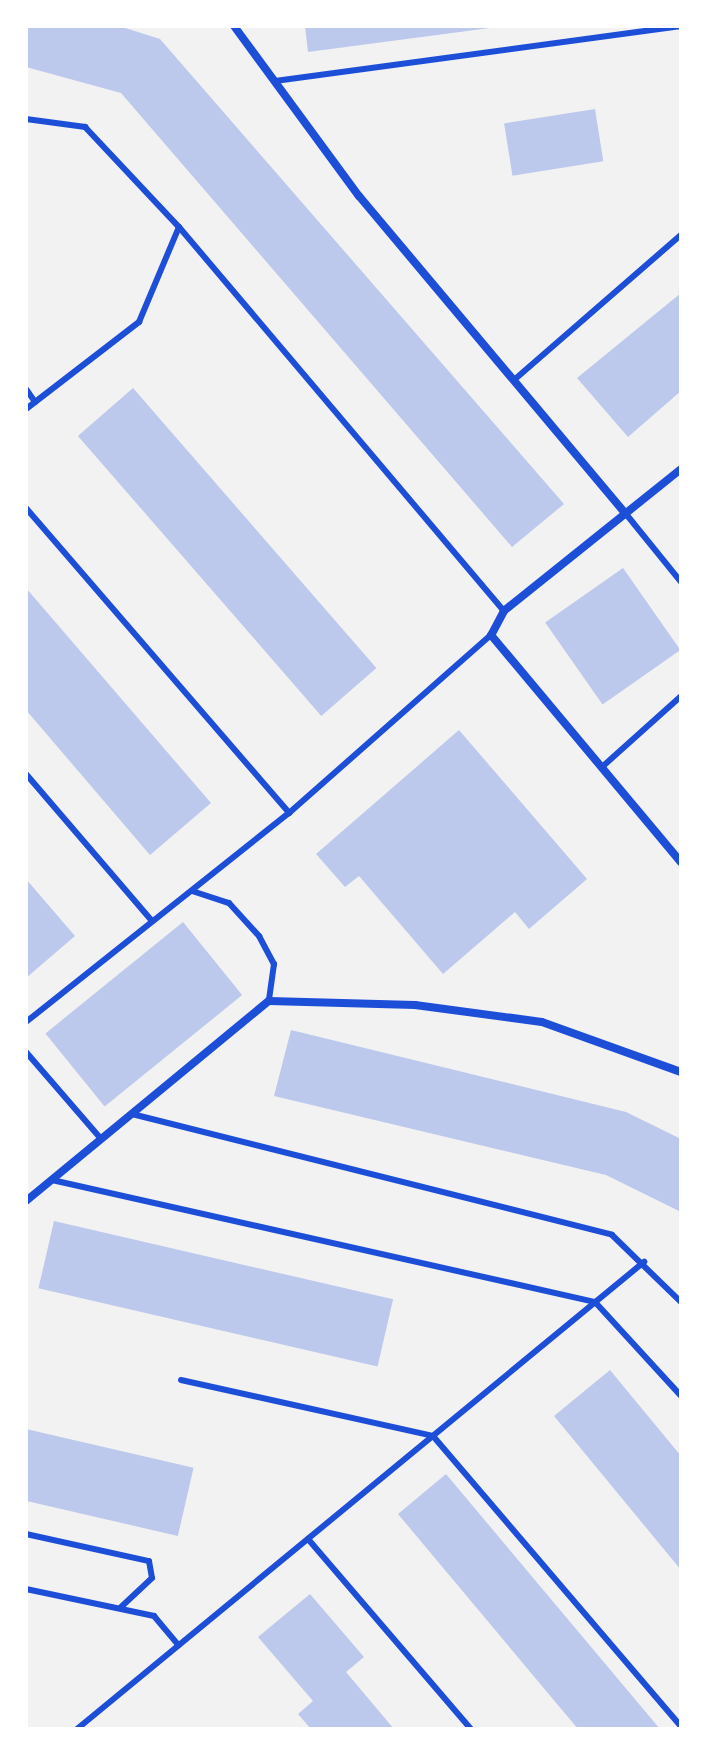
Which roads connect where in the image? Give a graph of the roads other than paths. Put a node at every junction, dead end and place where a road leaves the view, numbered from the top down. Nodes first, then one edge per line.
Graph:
1 (234, 26) edge
2 (681, 26) edge
3 (275, 81) junction
4 (26, 119) edge
5 (179, 227) junction
6 (681, 235) edge
7 (514, 380) junction
8 (26, 389) edge
9 (35, 402) junction
10 (26, 409) edge
11 (681, 469) edge
12 (26, 508) edge
13 (626, 514) junction
14 (681, 582) edge
15 (504, 611) junction
16 (491, 635) junction
17 (681, 696) edge
18 (602, 767) junction
19 (26, 774) edge
20 (289, 813) junction
21 (681, 862) edge
22 (192, 891) junction
23 (151, 920) junction
24 (269, 1001) junction
25 (26, 1022) edge
26 (26, 1052) edge
27 (681, 1072) edge
28 (132, 1114) junction
29 (101, 1139) junction
30 (52, 1180) junction
31 (26, 1201) edge
32 (644, 1262) junction
33 (595, 1302) junction
34 (681, 1302) edge
35 (181, 1380) dead end
36 (681, 1396) edge
37 (433, 1436) junction
38 (26, 1534) edge
39 (308, 1539) junction
40 (26, 1589) edge
41 (121, 1607) junction
42 (178, 1645) junction
43 (681, 1726) edge
44 (77, 1729) edge
45 (471, 1729) edge

1 - 3 street
2 - 3 lane
3 - 7 street
4 - 5 lane
5 - 9 lane
5 - 15 lane
6 - 7 lane
7 - 13 street
8 - 9 lane
9 - 10 lane
11 - 13 street
12 - 20 lane
13 - 14 lane
13 - 15 street
15 - 16 street
16 - 18 street
16 - 20 lane
17 - 18 lane
18 - 21 street
19 - 23 lane
20 - 22 lane
22 - 23 lane
22 - 24 lane
23 - 25 lane
24 - 27 street
24 - 28 street
26 - 29 lane
28 - 29 street
28 - 32 lane
29 - 30 street
30 - 31 street
30 - 33 lane
32 - 33 lane
32 - 34 lane
33 - 36 lane
33 - 37 lane
35 - 37 lane
37 - 39 lane
37 - 43 lane
38 - 41 lane
39 - 42 lane
39 - 45 lane
40 - 41 lane
41 - 42 lane
42 - 44 lane

